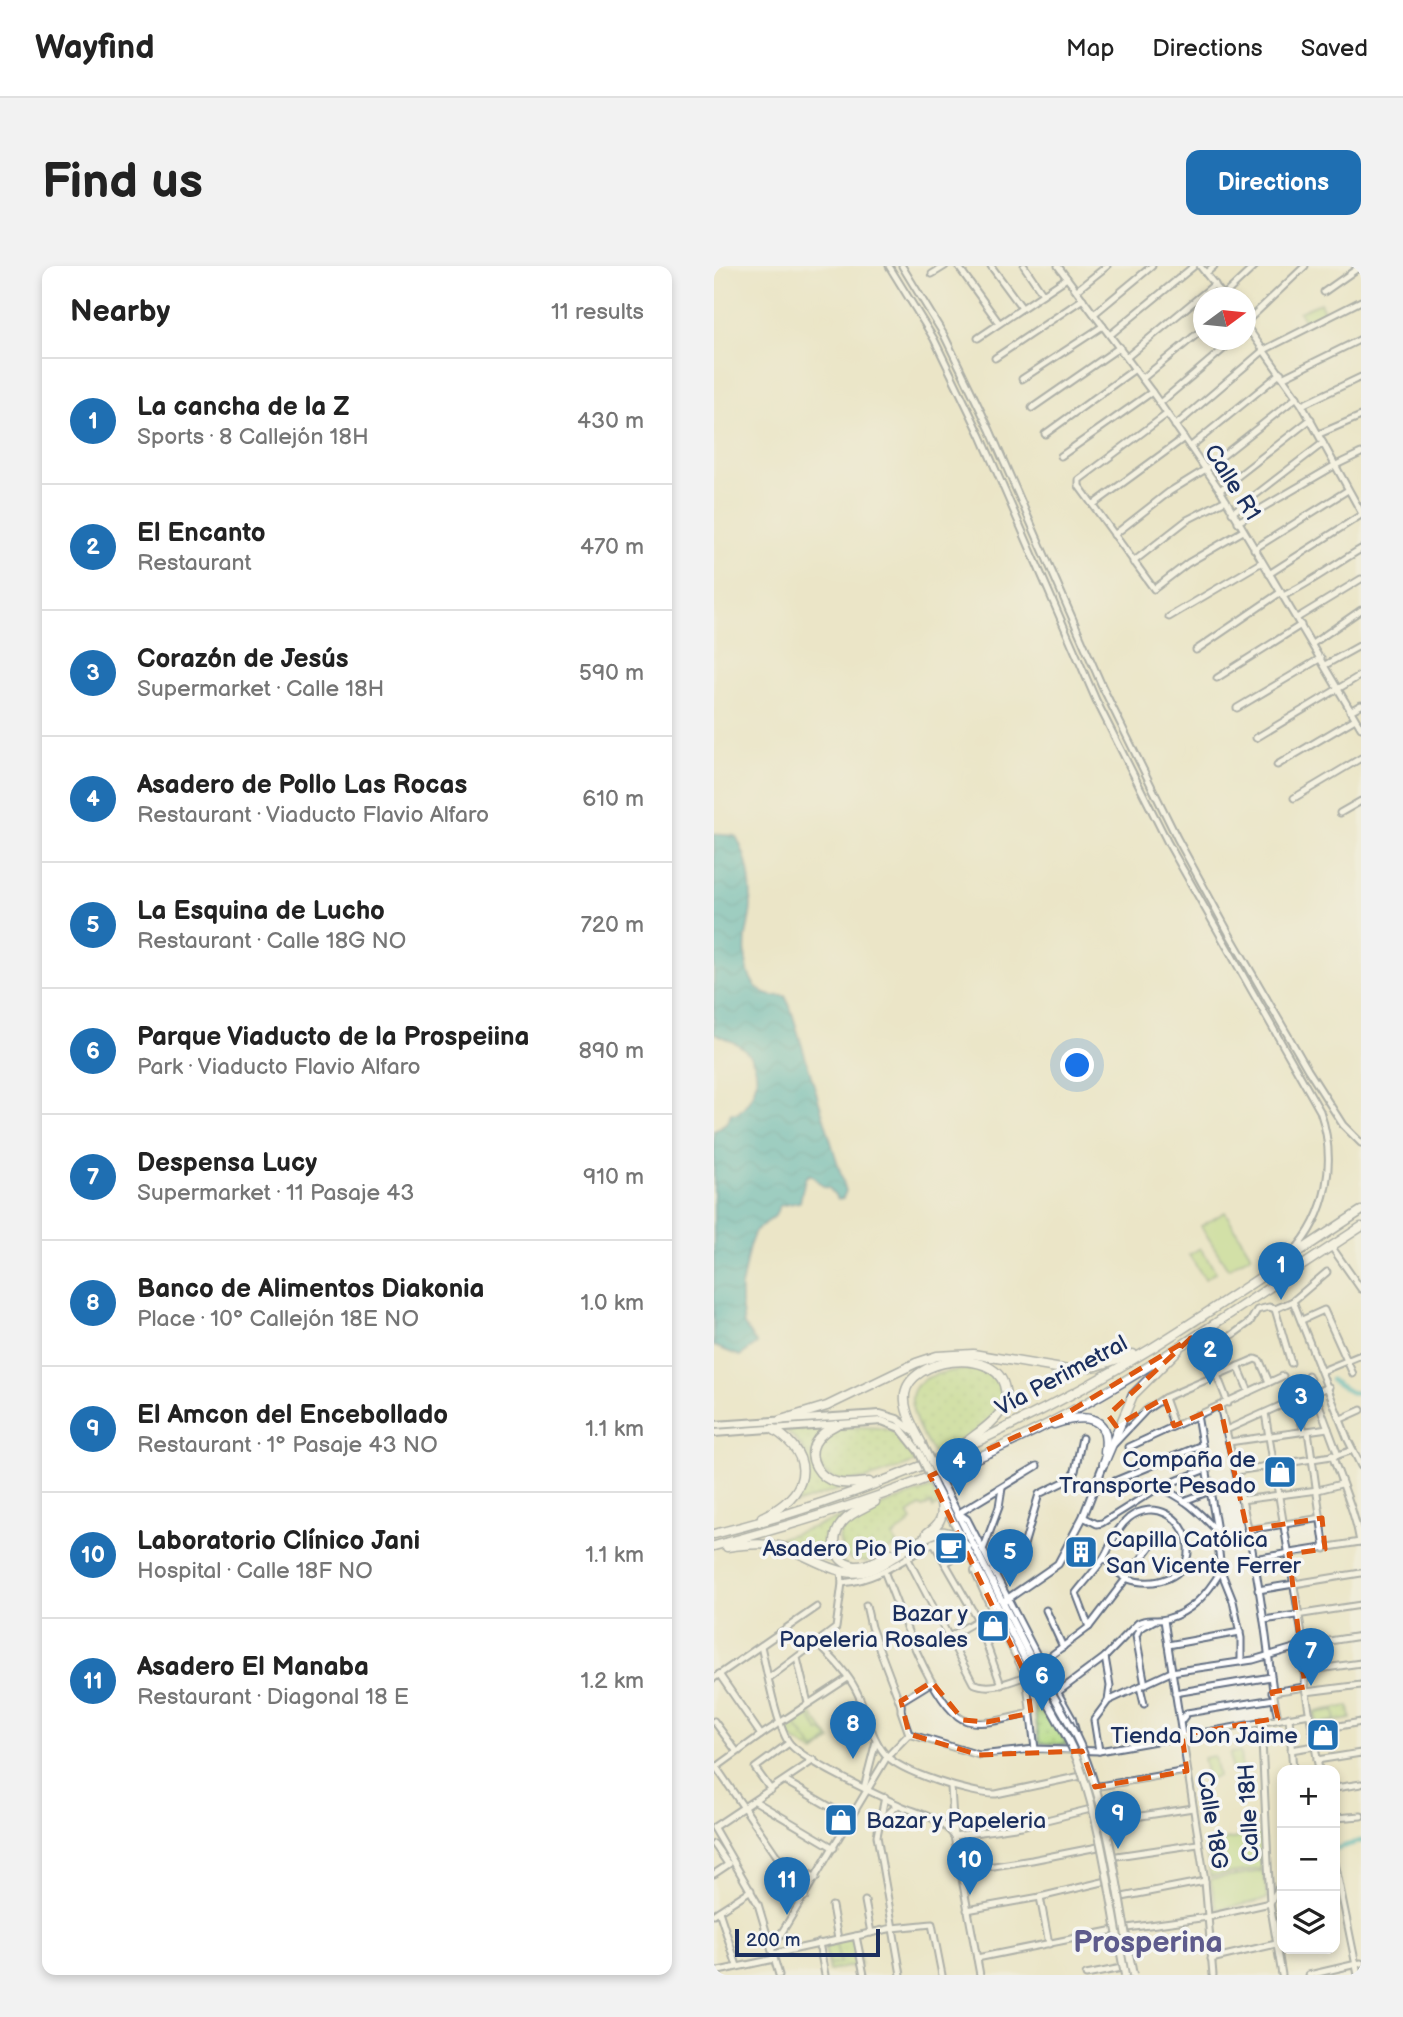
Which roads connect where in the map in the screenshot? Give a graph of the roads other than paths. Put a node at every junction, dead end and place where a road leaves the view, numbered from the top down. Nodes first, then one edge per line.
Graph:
1 (889, 266) edge
2 (902, 266) edge
3 (944, 266) edge
4 (958, 266) edge
5 (991, 266) edge
6 (1024, 266) edge
7 (1107, 266) edge
8 (1152, 266) edge
9 (1194, 266) edge
10 (1200, 266) edge
11 (1214, 266) edge
12 (1255, 266) edge
13 (1305, 266) edge
14 (1361, 266) edge
15 (1062, 267) edge
16 (932, 274) dead end
17 (1206, 274) junction
18 (1067, 278) junction
19 (1215, 284) junction
20 (1217, 287) edge
21 (1233, 287) edge
22 (1077, 290) junction
23 (1324, 292) dead end
24 (1043, 294) junction
25 (1083, 299) junction
26 (1361, 301) edge
27 (1022, 308) junction
28 (1094, 314) junction
29 (1256, 316) edge
30 (999, 323) junction
31 (1103, 326) junction
32 (1111, 335) junction
33 (1193, 337) edge
34 (978, 338) dead end
35 (1256, 339) edge
36 (1361, 340) edge
37 (1119, 348) junction
38 (1222, 350) edge
39 (1264, 350) junction
40 (1127, 357) junction
41 (995, 358) dead end
42 (1135, 369) junction
43 (1283, 375) junction
44 (1361, 377) edge
45 (1023, 379) dead end
46 (1142, 379) junction
47 (1152, 392) junction
48 (1297, 397) junction
49 (1160, 403) junction
50 (1302, 405) junction
51 (1032, 408) dead end
52 (1167, 414) junction
53 (1361, 416) edge
54 (1311, 419) junction
55 (1175, 426) junction
56 (1045, 434) dead end
57 (1319, 434) junction
58 (1184, 438) junction
59 (1323, 443) junction
60 (1190, 447) junction
61 (1361, 453) edge
62 (1060, 456) dead end
63 (1335, 466) junction
64 (1206, 469) junction
65 (1220, 490) junction
66 (1348, 490) junction
67 (1361, 492) edge
68 (1352, 496) junction
69 (1226, 500) junction
70 (1094, 504) junction
71 (1233, 513) junction
72 (1361, 514) edge
73 (1238, 523) junction
74 (1243, 531) junction
75 (1114, 535) junction
76 (1361, 548) edge
77 (1254, 549) junction
78 (1133, 562) junction
79 (1262, 562) junction
80 (1269, 574) junction
81 (1361, 579) edge
82 (1282, 594) junction
83 (1361, 610) edge
84 (1169, 617) dead end
85 (1297, 618) junction
86 (1301, 625) junction
87 (1312, 644) junction
88 (1361, 645) edge
89 (1196, 650) dead end
90 (1321, 658) junction
91 (1325, 665) junction
92 (1361, 675) edge
93 (1217, 678) dead end
94 (1338, 688) junction
95 (1361, 705) edge
96 (1237, 708) dead end
97 (1350, 711) junction
98 (1355, 719) junction
99 (1361, 728) edge
100 (1256, 738) dead end
101 (1361, 758) edge
102 (1277, 765) dead end
103 (1294, 798) dead end
104 (1361, 801) edge
105 (1340, 813) dead end
106 (1260, 988) junction
107 (1251, 992) junction
108 (1361, 1143) edge
109 (1361, 1211) edge
110 (1361, 1227) edge
111 (1331, 1246) junction
112 (1278, 1266) junction
113 (1327, 1272) dead end
114 (1361, 1289) edge
115 (1293, 1301) junction
116 (1275, 1309) junction
117 (1302, 1320) junction
118 (1191, 1338) junction
119 (1216, 1347) dead end
120 (1152, 1348) junction
121 (1361, 1355) edge
122 (1348, 1361) junction
123 (1291, 1363) dead end
124 (1238, 1366) junction
125 (1322, 1371) junction
126 (1353, 1374) dead end
127 (1308, 1375) dead end
128 (1217, 1376) junction
129 (1283, 1376) dead end
130 (1269, 1382) junction
131 (1329, 1387) junction
132 (1249, 1392) junction
133 (1315, 1392) junction
134 (1164, 1398) junction
135 (1228, 1403) junction
136 (1220, 1406) junction
137 (1297, 1409) dead end
138 (1361, 1410) edge
139 (1265, 1412) junction
140 (1197, 1415) junction
141 (1341, 1419) junction
142 (781, 1420) junction
143 (836, 1424) junction
144 (714, 1425) edge
145 (766, 1426) junction
146 (1174, 1426) junction
147 (730, 1427) junction
148 (1328, 1428) junction
149 (1226, 1430) junction
150 (1306, 1431) junction
151 (1031, 1432) junction
152 (714, 1433) edge
153 (1270, 1435) junction
154 (1082, 1438) dead end
155 (1229, 1442) junction
156 (1202, 1445) junction
157 (1129, 1447) dead end
158 (920, 1448) junction
159 (1110, 1449) junction
160 (957, 1450) junction
161 (1353, 1450) junction
162 (1335, 1455) junction
163 (1312, 1459) junction
164 (1104, 1463) junction
165 (1274, 1465) junction
166 (1037, 1466) dead end
167 (1361, 1466) edge
168 (1206, 1469) junction
169 (1236, 1471) junction
170 (896, 1477) junction
171 (1341, 1484) junction
172 (940, 1487) junction
173 (1002, 1488) junction
174 (1158, 1488) junction
175 (1102, 1490) dead end
176 (1318, 1490) junction
177 (1210, 1491) junction
178 (887, 1494) junction
179 (1279, 1494) junction
180 (940, 1497) junction
181 (1241, 1500) junction
182 (1184, 1501) junction
183 (958, 1512) junction
184 (1083, 1517) junction
185 (1322, 1518) junction
186 (1284, 1523) junction
187 (733, 1529) junction
188 (1247, 1530) junction
189 (1217, 1531) junction
190 (714, 1534) edge
191 (951, 1534) junction
192 (933, 1542) junction
193 (1361, 1543) edge
194 (1150, 1546) dead end
195 (714, 1547) edge
196 (1325, 1549) junction
197 (968, 1550) junction
198 (983, 1550) junction
199 (1289, 1554) junction
200 (907, 1557) junction
201 (1104, 1559) junction
202 (1252, 1559) junction
203 (945, 1563) junction
204 (841, 1570) junction
205 (884, 1571) junction
206 (993, 1571) junction
207 (1221, 1572) junction
208 (1361, 1573) edge
209 (1126, 1579) junction
210 (842, 1583) junction
211 (1294, 1584) junction
212 (1258, 1590) junction
213 (1005, 1601) junction
214 (866, 1605) dead end
215 (1361, 1605) edge
216 (817, 1607) dead end
217 (993, 1611) junction
218 (1046, 1611) dead end
219 (1299, 1615) junction
220 (978, 1619) junction
221 (1155, 1619) junction
222 (1164, 1620) junction
223 (1264, 1620) junction
224 (1089, 1627) junction
225 (1240, 1632) junction
226 (1361, 1636) edge
227 (949, 1637) junction
228 (818, 1644) junction
229 (1168, 1645) junction
230 (1304, 1645) junction
231 (761, 1646) junction
232 (1063, 1647) junction
233 (1269, 1656) junction
234 (1105, 1657) junction
235 (797, 1658) junction
236 (1241, 1662) junction
237 (1041, 1663) junction
238 (1361, 1663) edge
239 (1304, 1671) junction
240 (1171, 1672) junction
241 (717, 1676) edge
242 (1026, 1676) junction
243 (1271, 1677) junction
244 (769, 1678) junction
245 (848, 1678) junction
246 (932, 1682) junction
247 (1001, 1685) junction
248 (1361, 1685) edge
249 (1143, 1686) junction
250 (1306, 1689) junction
251 (1058, 1692) junction
252 (1175, 1693) junction
253 (1273, 1695) junction
254 (1108, 1700) junction
255 (808, 1703) junction
256 (1144, 1704) dead end
257 (901, 1706) junction
258 (1031, 1713) junction
259 (1310, 1714) junction
260 (1289, 1717) junction
261 (1278, 1718) junction
262 (714, 1721) edge
263 (1261, 1721) junction
264 (781, 1722) junction
265 (1180, 1722) junction
266 (1361, 1723) edge
267 (1312, 1731) junction
268 (911, 1734) junction
269 (761, 1735) junction
270 (1182, 1735) junction
271 (876, 1741) junction
272 (789, 1742) junction
273 (1315, 1746) junction
274 (1035, 1749) junction
275 (1291, 1750) junction
276 (1081, 1751) junction
277 (1099, 1751) junction
278 (737, 1752) junction
279 (1361, 1753) edge
280 (887, 1757) junction
281 (814, 1760) junction
282 (1317, 1760) junction
283 (1292, 1765) edge
284 (1318, 1765) edge
285 (715, 1768) edge
286 (1187, 1771) junction
287 (1087, 1774) junction
288 (785, 1781) junction
289 (1361, 1784) edge
290 (951, 1787) junction
291 (1340, 1787) edge
292 (1091, 1788) junction
293 (866, 1789) junction
294 (771, 1790) junction
295 (885, 1797) junction
296 (755, 1801) junction
297 (898, 1805) junction
298 (1096, 1808) junction
299 (1193, 1808) junction
300 (743, 1809) junction
301 (1361, 1816) edge
302 (1099, 1818) junction
303 (1340, 1818) edge
304 (850, 1819) junction
305 (881, 1819) junction
306 (1109, 1821) junction
307 (1100, 1827) junction
308 (714, 1828) edge
309 (954, 1836) junction
310 (714, 1843) edge
311 (1198, 1844) junction
312 (1104, 1845) junction
313 (834, 1848) junction
314 (1107, 1857) junction
315 (780, 1858) junction
316 (734, 1860) junction
317 (728, 1864) junction
318 (962, 1871) junction
319 (714, 1874) edge
320 (816, 1878) junction
321 (1111, 1880) junction
322 (1205, 1881) junction
323 (1340, 1885) edge
324 (751, 1890) junction
325 (1277, 1891) edge
326 (805, 1897) junction
327 (1040, 1897) junction
328 (1114, 1898) junction
329 (865, 1901) dead end
330 (1270, 1903) junction
331 (832, 1906) dead end
332 (967, 1910) junction
333 (717, 1912) edge
334 (1208, 1917) junction
335 (892, 1928) junction
336 (1120, 1929) junction
337 (871, 1933) junction
338 (856, 1936) junction
339 (838, 1939) junction
340 (819, 1943) junction
341 (1049, 1944) junction
342 (1276, 1944) junction
343 (773, 1954) junction
344 (977, 1958) junction
345 (1212, 1959) junction
346 (1358, 1964) edge
347 (737, 1966) junction
348 (1127, 1967) junction
349 (714, 1972) edge
350 (779, 1975) edge
351 (825, 1975) edge
352 (864, 1975) edge
353 (901, 1975) edge
354 (942, 1975) edge
355 (980, 1975) edge
356 (1086, 1975) edge
357 (1129, 1975) edge
358 (1213, 1975) edge
359 (1282, 1975) edge
360 (1309, 1975) edge
361 (1358, 1975) edge

1 - 107 street
2 - 106 street
3 - 16 street
4 - 30 street
5 - 27 street
6 - 24 street
7 - 22 street
8 - 28 street
9 - 32 street
10 - 17 street
11 - 17 street
12 - 21 street
13 - 29 street
14 - 23 street
15 - 18 street, Calle R1
17 - 19 street
18 - 22 street, Calle R1
18 - 24 street
19 - 20 street
19 - 40 street
22 - 25 street, Calle R1
24 - 27 street
25 - 28 street, Calle R1
25 - 41 street
26 - 39 street
27 - 30 street
28 - 31 street, Calle R1
30 - 34 street
31 - 32 street, Calle R1
31 - 45 street
32 - 37 street, Calle R1
33 - 46 street
35 - 39 street
36 - 43 street
37 - 40 street, Calle R1
37 - 51 street
38 - 49 street
39 - 43 street
39 - 55 street
40 - 42 street, Calle R1
42 - 46 street, Calle R1
42 - 56 street
43 - 48 street
43 - 60 street
44 - 50 street
46 - 47 street, Calle R1
47 - 49 street, Calle R1
47 - 62 street
48 - 50 street
48 - 64 street
49 - 52 street, Calle R1
50 - 54 street
52 - 55 street, Calle R1
52 - 70 street
53 - 57 street
54 - 57 street
54 - 65 street
55 - 58 street, Calle R1
57 - 59 street
58 - 60 street, Calle R1
58 - 70 street
59 - 63 street
59 - 71 street
60 - 64 street, Calle R1
61 - 63 street
63 - 66 street
63 - 73 street
64 - 65 street, Calle R1
64 - 75 street
65 - 69 street, Calle R1
66 - 68 street
66 - 77 street
67 - 68 street
68 - 72 street
69 - 71 street, Calle R1
69 - 78 street
70 - 75 street
71 - 73 street, Calle R1
72 - 80 street
73 - 74 street, Calle R1
74 - 77 street, Calle R1
74 - 78 street
75 - 78 street
76 - 82 street
77 - 79 street, Calle R1
79 - 80 street, Calle R1
79 - 84 street
80 - 82 street, Calle R1
81 - 85 street
82 - 85 street, Calle R1
82 - 89 street
83 - 87 street
85 - 86 street, Calle R1
86 - 87 street, Calle R1
86 - 93 street
87 - 90 street, Calle R1
88 - 91 street
90 - 91 street, Calle R1
90 - 96 street
91 - 94 street, Calle R1
92 - 94 street
94 - 97 street, Calle R1
94 - 100 street
95 - 97 street
97 - 98 street, Calle R1
98 - 99 street, Calle R1
98 - 102 street
101 - 103 street
104 - 105 street
106 - 107 street
106 - 108 street
107 - 112 street
109 - 112 highway, Vía Perimetral
110 - 111 highway, Vía Perimetral
111 - 114 street
111 - 118 highway, Vía Perimetral
112 - 120 highway, Vía Perimetral
113 - 115 street
115 - 116 street
115 - 117 street
116 - 119 street
116 - 123 street
117 - 122 street
117 - 125 street
118 - 151 highway, Vía Perimetral
118 - 159 highway
120 - 142 highway
120 - 160 highway, Vía Perimetral
121 - 122 street
122 - 125 street
122 - 126 street
124 - 128 street
124 - 130 street
124 - 132 street
125 - 131 street
127 - 133 street
128 - 134 street
128 - 135 street
129 - 130 street
130 - 132 street
131 - 133 street
131 - 141 street
132 - 135 street
133 - 139 street
133 - 148 street
134 - 146 street
134 - 159 street
135 - 136 street
136 - 140 street
136 - 149 street
137 - 150 street
138 - 141 street
139 - 149 street
139 - 153 street
140 - 146 street
140 - 156 street
141 - 161 street
142 - 145 main road
142 - 158 main road
143 - 145 main road
143 - 158 main road
143 - 170 highway
144 - 147 main road
145 - 147 main road
145 - 187 highway
146 - 157 street
147 - 152 main road
148 - 150 street
148 - 162 street
149 - 155 street
150 - 153 street
150 - 163 street
151 - 164 highway
151 - 178 highway, Vía Perimetral
153 - 155 street
153 - 165 street
154 - 206 street
155 - 169 street
156 - 168 street
156 - 175 street
158 - 160 highway
158 - 172 main road, bridge
159 - 164 highway
160 - 170 highway, Vía Perimetral
161 - 162 street
161 - 167 street
162 - 163 street
162 - 171 street
163 - 165 street
163 - 176 street
164 - 184 main road
165 - 169 street
165 - 179 street
166 - 173 street
168 - 174 street
168 - 177 street
169 - 181 street
170 - 187 highway, Vía Perimetral
171 - 176 street
171 - 193 street
172 - 180 main road
172 - 183 main road
173 - 183 street
173 - 198 street
174 - 182 street
174 - 184 street
176 - 179 street
176 - 185 street
177 - 182 street
177 - 189 street
178 - 180 highway
178 - 195 highway, Vía Perimetral
179 - 181 street
179 - 186 street
180 - 197 main road
181 - 188 street
182 - 189 street
183 - 198 street
183 - 213 main road
184 - 213 main road
185 - 186 street
185 - 196 street
186 - 188 street
186 - 199 street
187 - 190 highway, Vía Perimetral
188 - 202 street
189 - 207 street
191 - 192 street
191 - 197 highway
191 - 204 highway
192 - 200 street
192 - 203 street
193 - 196 street
194 - 209 street
195 - 204 highway
196 - 199 street
197 - 203 street
197 - 217 main road
197 - 357 main road, bridge
198 - 206 street
199 - 202 street
199 - 211 street
200 - 205 street
200 - 227 street
201 - 209 street
201 - 209 street
201 - 224 street
202 - 212 street
203 - 220 street
204 - 210 street
205 - 210 street
205 - 246 street
206 - 213 street
207 - 222 street
207 - 225 street
208 - 211 street
209 - 224 street
210 - 228 street
211 - 212 street
211 - 219 street
212 - 223 street
213 - 237 street
213 - 357 main road, bridge
214 - 257 street
215 - 219 street
216 - 231 street
217 - 220 street
217 - 242 street
218 - 232 street
219 - 223 street
219 - 230 street
220 - 227 street
220 - 247 street
221 - 222 street
221 - 234 street
221 - 249 street
222 - 229 street, Calle 18G
223 - 233 street
224 - 232 street
225 - 229 street
225 - 236 street
226 - 230 street
227 - 247 street
228 - 235 street
228 - 245 street
229 - 240 street, Calle 18G
230 - 233 street
230 - 239 street
231 - 241 street
231 - 244 street
232 - 237 street
233 - 236 street
233 - 243 street
234 - 251 street
234 - 254 street
235 - 244 street
235 - 255 street
236 - 240 street
237 - 251 street
238 - 239 street
239 - 250 street
240 - 249 street
240 - 252 street, Calle 18G
241 - 269 street
242 - 247 street
242 - 258 street
243 - 252 street
243 - 253 street
244 - 264 street
245 - 255 street
245 - 271 street
246 - 257 street
246 - 258 street
248 - 250 street
249 - 254 street
249 - 256 street
250 - 253 street
250 - 259 street
251 - 276 street
252 - 265 street, Calle 18G
253 - 261 street
253 - 265 street
254 - 277 street
255 - 264 street
257 - 268 street
258 - 274 street
259 - 260 street
259 - 267 street
260 - 261 street
260 - 275 street
261 - 263 street
262 - 278 street
263 - 270 street
263 - 330 street, Calle 18H
264 - 269 street
264 - 272 street
265 - 270 street, Calle 18G
266 - 267 street
267 - 273 street
268 - 274 street
268 - 280 street
269 - 278 street
270 - 277 street
270 - 286 street, Calle 18G
271 - 280 street
271 - 293 street
272 - 281 street
272 - 294 street
273 - 275 street
273 - 282 street
274 - 276 street
275 - 283 street
276 - 277 street
276 - 287 street
278 - 285 street
279 - 282 street
280 - 290 street
280 - 293 street
281 - 288 street
281 - 293 street
282 - 284 street
285 - 300 street
286 - 292 street
286 - 299 street, Calle 18G
287 - 290 street
287 - 292 street
288 - 294 street
288 - 304 street
289 - 291 street
290 - 309 street
292 - 298 street
293 - 295 street
293 - 304 street
294 - 296 street
295 - 297 street
295 - 305 street
296 - 300 street
296 - 313 street
297 - 305 street
297 - 309 street
298 - 302 street
298 - 309 street
299 - 306 street
299 - 311 street, Calle 18G
300 - 308 street
300 - 315 street
301 - 303 street
302 - 306 street
302 - 307 street
304 - 313 street
305 - 335 street
306 - 307 street
307 - 312 street
308 - 316 street
309 - 318 street
310 - 317 street
311 - 314 street
311 - 322 street, Calle 18G
312 - 314 street
312 - 318 street
313 - 320 street
314 - 321 street
315 - 320 street
315 - 326 street
316 - 317 street
316 - 324 street
317 - 319 street
318 - 332 street
320 - 326 street
321 - 327 street
321 - 328 street
322 - 328 street
322 - 334 street, Calle 18G
323 - 346 street
324 - 333 street
324 - 343 street
325 - 330 street
326 - 343 street
327 - 332 street
327 - 341 street
328 - 336 street
329 - 337 street
330 - 334 street
330 - 342 street, Calle 18H
331 - 339 street
332 - 344 street
333 - 347 street
334 - 336 street
334 - 345 street, Calle 18G
335 - 337 street
335 - 353 street
335 - 354 street
336 - 341 street
336 - 348 street
337 - 338 street
338 - 339 street
338 - 352 street
339 - 340 street
340 - 343 street
340 - 351 street
341 - 344 street
342 - 345 street
342 - 359 street, Calle 18H
343 - 347 street
343 - 350 street
344 - 355 street
345 - 358 street, Calle 18G
346 - 360 street
346 - 361 street
347 - 349 street
348 - 356 street
348 - 357 street

